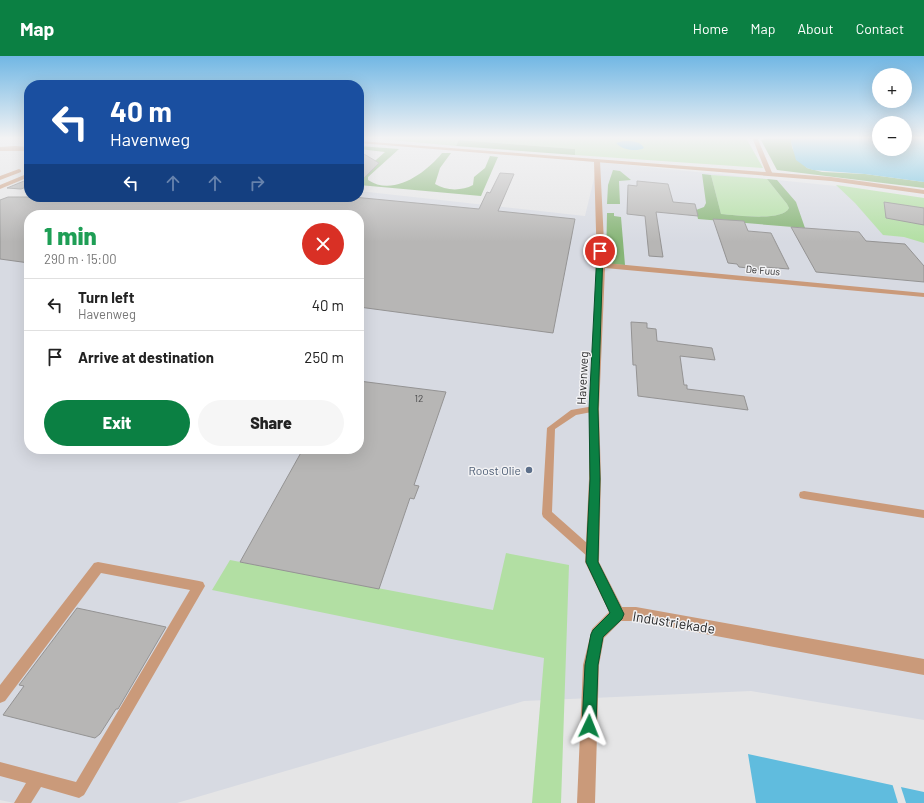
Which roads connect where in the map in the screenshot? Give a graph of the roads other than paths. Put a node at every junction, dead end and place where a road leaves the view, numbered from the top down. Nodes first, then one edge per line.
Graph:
1 (17, 172) edge
2 (597, 172) edge
3 (731, 172) edge
4 (769, 172) edge
5 (770, 175) junction
6 (24, 177) edge
7 (0, 178) edge
8 (0, 187) edge
9 (924, 192) edge
10 (601, 265) junction
11 (924, 295) edge
12 (594, 409) junction
13 (804, 495) dead end
14 (924, 514) edge
15 (592, 554) junction
16 (618, 614) junction
17 (924, 667) edge
18 (0, 696) edge
19 (0, 769) edge
20 (38, 779) junction
21 (22, 803) edge
22 (586, 803) edge

1 - 7 street
2 - 10 street, Havenweg
3 - 5 street
4 - 5 street
5 - 9 street
6 - 8 street
10 - 11 street, De Fuus
10 - 12 street, Havenweg
12 - 15 street, Havenweg
12 - 15 lane
13 - 14 lane
15 - 16 street, Havenweg
16 - 17 street, Industriekade
16 - 22 street, Industriekade
18 - 20 lane
19 - 20 lane
20 - 21 lane

